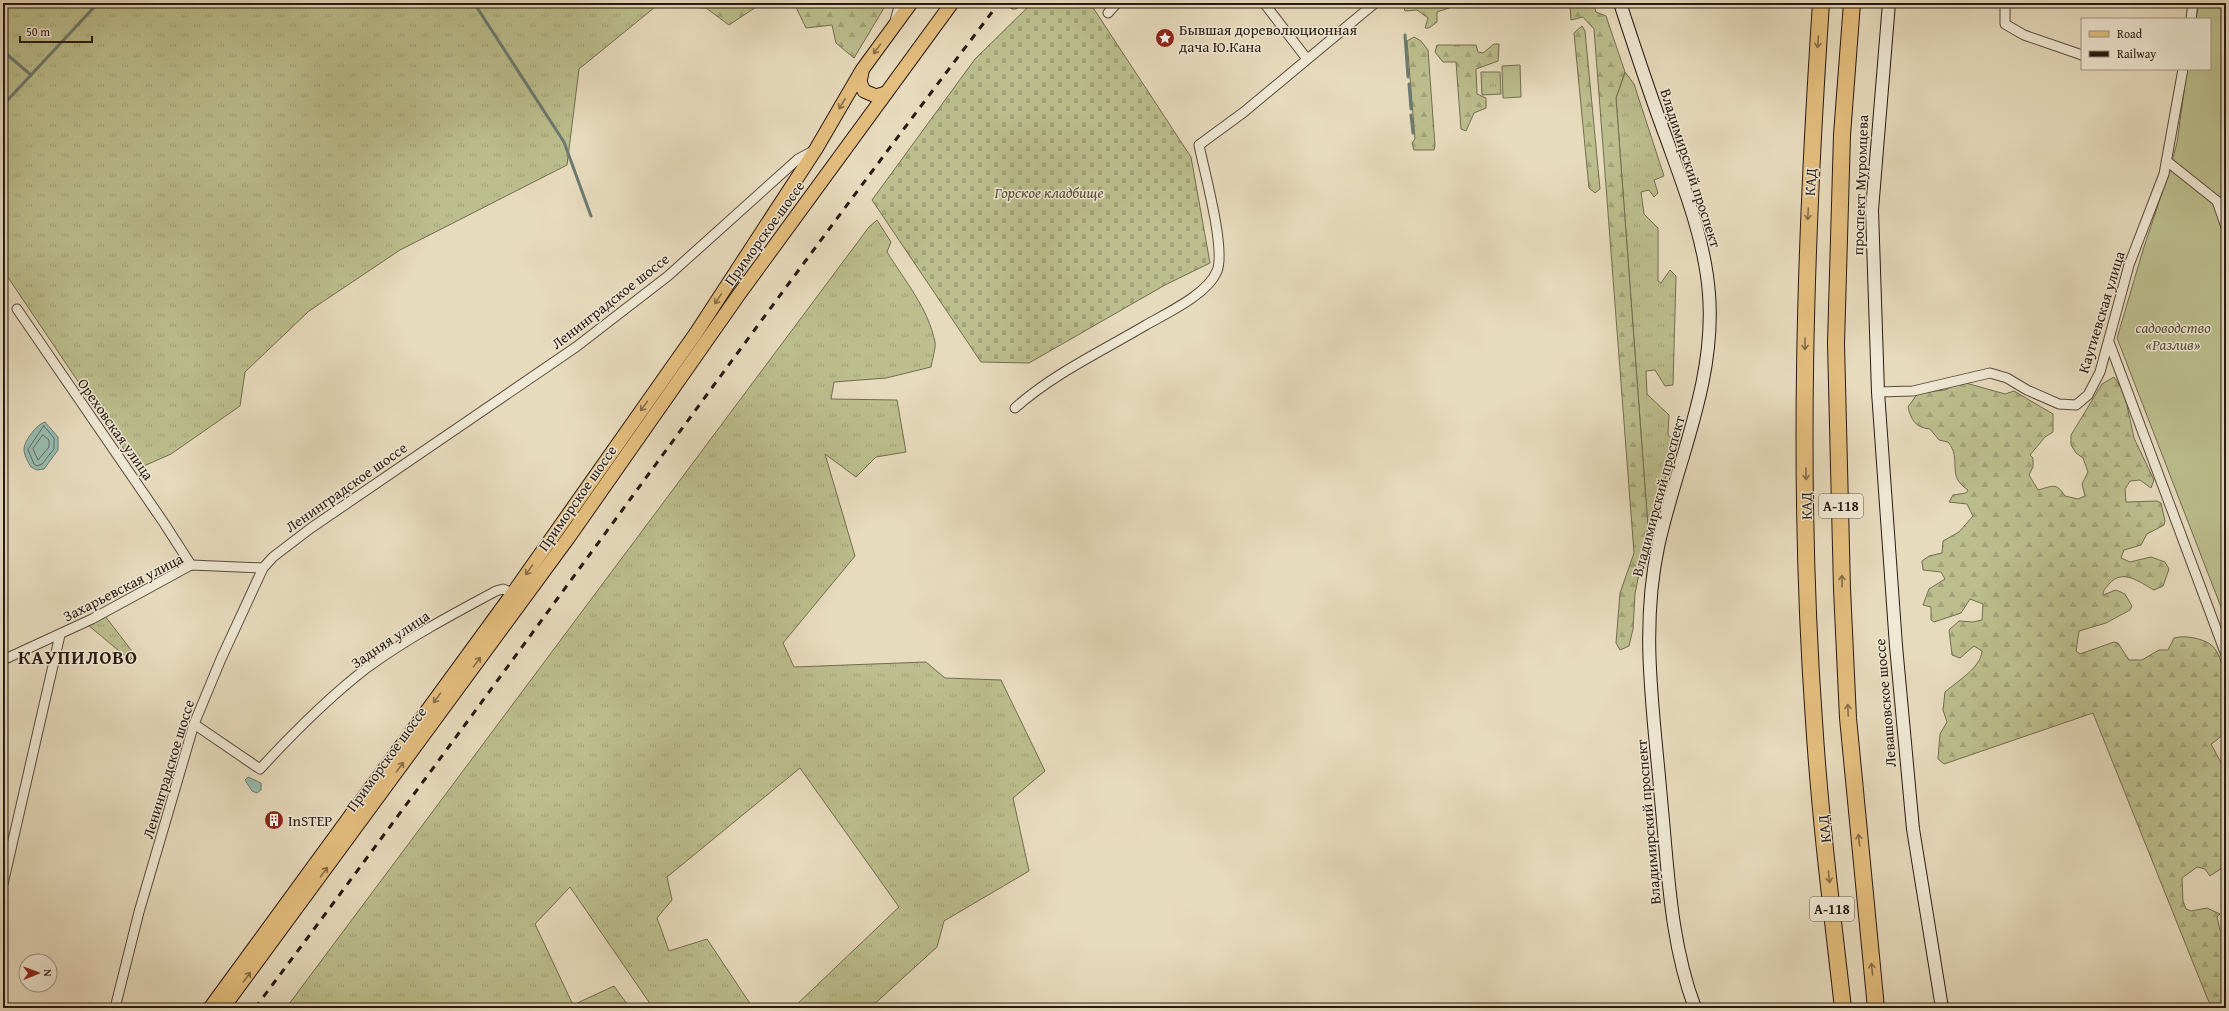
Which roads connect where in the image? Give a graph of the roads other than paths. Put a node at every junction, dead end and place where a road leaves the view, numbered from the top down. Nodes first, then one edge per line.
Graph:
1 (900, 3) edge
2 (911, 3) edge
3 (952, 3) edge
4 (1117, 3) edge
5 (1264, 3) edge
6 (1375, 3) edge
7 (1620, 3) edge
8 (1821, 3) edge
9 (1852, 3) edge
10 (1888, 3) edge
11 (2005, 3) edge
12 (2193, 3) edge
13 (1108, 13) dead end
14 (2191, 18) edge
15 (893, 28) junction
16 (2081, 55) edge
17 (1308, 59) junction
18 (862, 70) junction
19 (2183, 70) edge
20 (886, 93) junction
21 (816, 149) junction
22 (2168, 162) junction
23 (2217, 201) junction
24 (2226, 205) edge
25 (2226, 227) edge
26 (17, 309) dead end
27 (2109, 342) junction
28 (1878, 392) junction
29 (1015, 408) dead end
30 (191, 565) junction
31 (263, 568) junction
32 (513, 593) junction
33 (60, 635) junction
34 (2226, 655) edge
35 (4, 658) edge
36 (194, 724) junction
37 (3, 884) edge
38 (115, 1008) edge
39 (210, 1008) edge
40 (223, 1008) edge
41 (1695, 1008) edge
42 (1843, 1008) edge
43 (1876, 1008) edge
44 (1942, 1008) edge

1 - 15 street
2 - 15 main road, Приморское шоссе
3 - 20 main road, Приморское шоссе
4 - 13 street
5 - 17 street
6 - 17 street
7 - 41 main road, Владимирский проспект
8 -> 42 highway, КАД / А-118
43 -> 9 highway, КАД / А-118
10 - 28 main road, проспект Муромцева
11 - 16 street
12 - 14 street
15 -> 18 main road, Приморское шоссе
17 - 29 street
18 - 20 main road
18 -> 21 main road, Приморское шоссе
19 - 22 street, Каугиевская улица
40 -> 20 main road, Приморское шоссе
21 - 31 street, Ленинградское шоссе
21 -> 32 main road, Приморское шоссе
22 - 23 street
22 - 27 street, Каугиевская улица
23 - 24 street
23 - 25 street
26 - 30 street, Ореховская улица
27 - 28 street, Каугиевская улица
27 - 34 street
28 - 44 main road, Левашовское шоссе
30 - 31 street, Захарьевская улица
30 - 33 street, Захарьевская улица
31 - 36 street, Ленинградское шоссе
32 - 36 street, Задняя улица
32 -> 39 main road, Приморское шоссе
33 - 35 street
33 - 37 street, Захарьевская улица
36 - 38 street, Ленинградское шоссе

